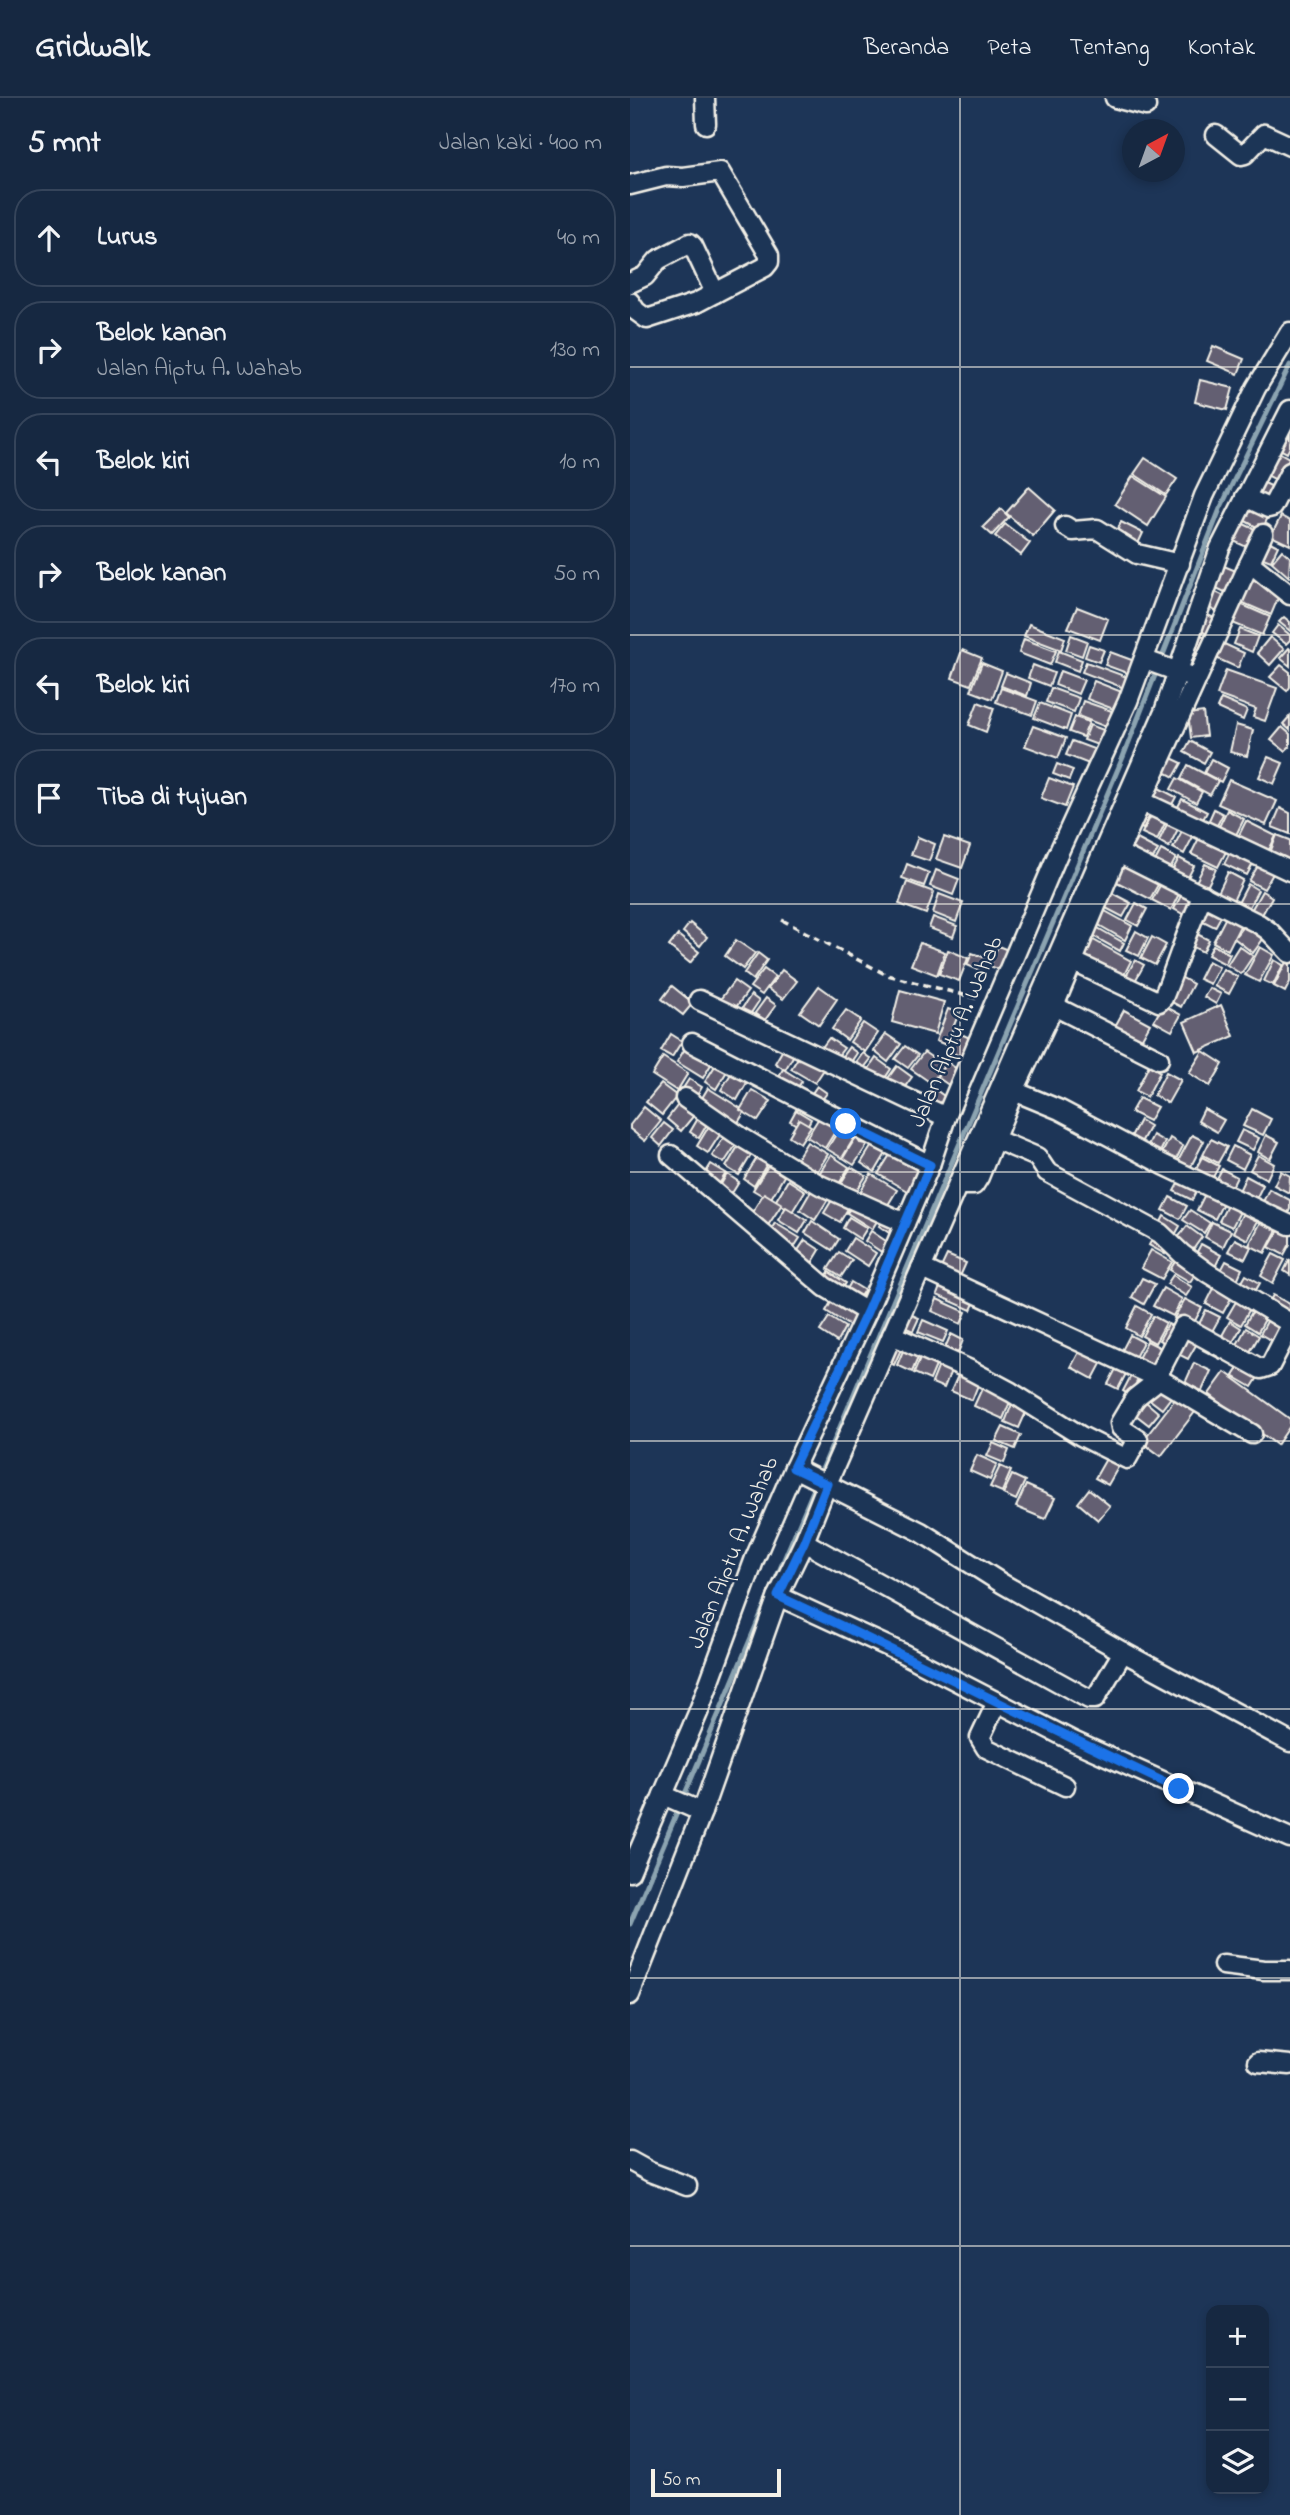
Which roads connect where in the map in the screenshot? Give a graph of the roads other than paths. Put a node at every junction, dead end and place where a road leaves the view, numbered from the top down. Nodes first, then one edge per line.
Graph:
1 (705, 98) edge
2 (1115, 98) edge
3 (1146, 106) dead end
4 (706, 124) dead end
5 (1216, 135) dead end
6 (1290, 146) edge
7 (630, 186) edge
8 (630, 283) edge
9 (715, 293) junction
10 (630, 302) edge
11 (1290, 332) edge
12 (1290, 410) edge
13 (1290, 472) edge
14 (1245, 497) junction
15 (1065, 526) dead end
16 (1263, 534) dead end
17 (1180, 564) junction
18 (1249, 564) junction
19 (1290, 595) edge
20 (1147, 661) junction
21 (1176, 671) junction
22 (1196, 679) junction
23 (1141, 801) junction
24 (1118, 853) junction
25 (1290, 871) edge
26 (1203, 895) junction
27 (1290, 953) edge
28 (1072, 961) junction
29 (699, 1000) dead end
30 (1054, 1006) junction
31 (692, 1043) dead end
32 (1159, 1059) dead end
33 (1014, 1091) junction
34 (685, 1098) dead end
35 (946, 1117) junction
36 (994, 1139) junction
37 (671, 1155) dead end
38 (930, 1165) junction
39 (958, 1185) junction
40 (905, 1223) junction
41 (1290, 1225) edge
42 (921, 1268) junction
43 (867, 1312) junction
44 (1290, 1325) edge
45 (892, 1335) junction
46 (1156, 1377) junction
47 (1252, 1434) dead end
48 (796, 1469) junction
49 (824, 1482) junction
50 (804, 1542) junction
51 (778, 1596) junction
52 (1123, 1652) junction
53 (997, 1702) junction
54 (1290, 1742) edge
55 (1065, 1786) dead end
56 (665, 1796) junction
57 (699, 1810) junction
58 (1290, 1838) edge
59 (630, 1872) edge
60 (1223, 1965) dead end
61 (1290, 1970) edge
62 (630, 1995) edge
63 (1258, 2062) dead end
64 (1290, 2065) edge
65 (630, 2161) edge
66 (687, 2186) dead end

1 - 4 street
2 - 3 street
5 - 6 street
7 - 9 street
8 - 9 street
9 - 10 street
11 - 17 street, Jalan Aiptu A. Wahab
12 - 14 street
13 - 14 street
14 - 21 street
15 - 17 street
16 - 18 street
17 - 20 street, Jalan Aiptu A. Wahab
18 - 19 street
18 - 22 street
20 - 21 street
20 - 35 street, Jalan Aiptu A. Wahab
21 - 22 street
21 - 39 street
22 - 23 street
23 - 24 street
23 - 25 street
24 - 26 street
24 - 28 street
26 - 27 street
26 - 28 street
28 - 30 street
29 - 35 street
30 - 32 street
30 - 33 street
31 - 38 street
33 - 36 street
33 - 41 street
34 - 40 street
35 - 38 street, Jalan Aiptu A. Wahab
36 - 39 street
36 - 44 street
37 - 43 street
38 - 40 street, Jalan Aiptu A. Wahab
39 - 42 street
40 - 43 street, Jalan Aiptu A. Wahab
42 - 45 street
42 - 46 street
43 - 48 street, Jalan Aiptu A. Wahab
44 - 46 street
45 - 46 street
45 - 49 street
46 - 47 street
48 - 49 street
48 - 56 street, Jalan Aiptu A. Wahab
49 - 50 street
49 - 52 street
50 - 51 street
50 - 52 street
51 - 53 street
51 - 57 street
52 - 54 street
53 - 55 street
53 - 58 street
56 - 57 street
56 - 59 street, Jalan Aiptu A. Wahab
57 - 62 street
60 - 61 street
63 - 64 street
65 - 66 street

